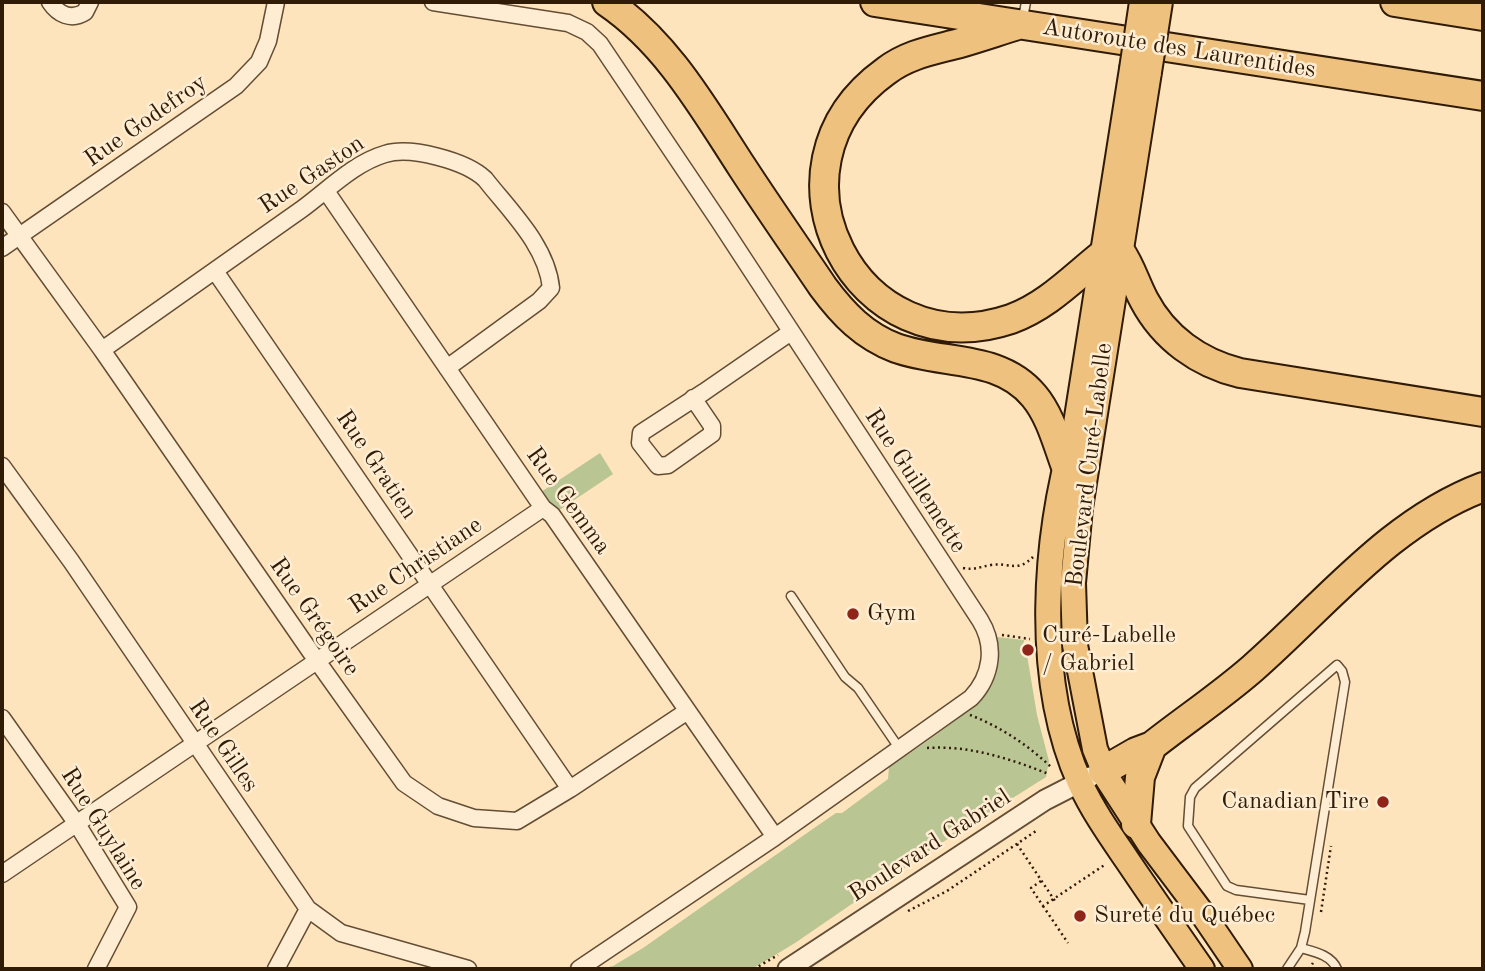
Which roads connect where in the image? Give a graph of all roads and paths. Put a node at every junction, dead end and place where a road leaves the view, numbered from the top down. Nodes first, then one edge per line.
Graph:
1 (50, 2) edge
2 (90, 2) edge
3 (276, 2) edge
4 (433, 2) edge
5 (607, 2) edge
6 (875, 2) edge
7 (1142, 2) edge
8 (1160, 2) edge
9 (1395, 2) edge
10 (1023, 13) edge
11 (1483, 16) edge
12 (1140, 70) junction
13 (1483, 96) edge
14 (326, 191) junction
15 (2, 212) edge
16 (20, 236) junction
17 (2, 248) edge
18 (1111, 253) junction
19 (215, 271) junction
20 (791, 332) junction
21 (103, 350) junction
22 (447, 368) junction
23 (693, 398) junction
24 (1483, 412) edge
25 (1065, 464) junction
26 (2, 466) edge
27 (1483, 487) edge
28 (543, 508) junction
29 (1040, 549) dead end
30 (943, 565) junction
31 (430, 584) junction
32 (791, 596) dead end
33 (997, 635) dead end
34 (1030, 639) dead end
35 (317, 661) junction
36 (959, 707) junction
37 (687, 712) junction
38 (2, 718) edge
39 (194, 744) junction
40 (1152, 746) junction
41 (896, 750) junction
42 (1051, 767) dead end
43 (1049, 774) dead end
44 (1092, 776) junction
45 (570, 789) junction
46 (77, 824) junction
47 (1136, 824) junction
48 (1036, 831) dead end
49 (775, 837) junction
50 (1017, 844) junction
51 (1106, 864) dead end
52 (2, 874) edge
53 (1041, 881) junction
54 (1054, 900) junction
55 (1310, 900) junction
56 (1043, 906) junction
57 (308, 909) junction
58 (905, 912) dead end
59 (1066, 942) dead end
60 (1301, 948) junction
61 (1313, 962) dead end
62 (449, 967) edge
63 (96, 969) edge
64 (276, 969) edge
65 (468, 969) edge
66 (579, 969) edge
67 (788, 969) edge
68 (1202, 969) edge
69 (1240, 969) edge
70 (1287, 969) edge
71 (1309, 969) edge
72 (1337, 969) edge

1 - 2 street
3 - 16 street, Rue Godefroy
4 - 20 street, Rue Guillemette
5 - 25 highway
6 - 10 highway, Autoroute des Laurentides
7 - 12 main road, Boulevard Curé-Labelle, bridge
8 - 12 main road, Boulevard Curé-Labelle, bridge
9 - 11 highway
10 - 13 highway, Autoroute des Laurentides
10 - 18 highway
12 - 18 main road, Boulevard Curé-Labelle
14 - 19 street, Rue Gaston
14 - 22 street, Rue Gemma
14 - 22 street, Rue Gaston
15 - 16 street, Rue Grégoire
16 - 17 street, Rue Godefroy
16 - 21 street, Rue Grégoire
18 - 24 highway
18 - 25 main road, Boulevard Curé-Labelle
18 - 44 main road, Boulevard Curé-Labelle
19 - 21 street, Rue Gaston
19 - 31 street, Rue Gratien
20 - 23 street
20 - 30 street, Rue Guillemette
21 - 35 street, Rue Grégoire
22 - 28 street, Rue Gemma
23 - 23 street
25 - 44 main road, Boulevard Curé-Labelle
26 - 39 street, Rue Gilles
27 - 40 highway
28 - 31 street, Rue Christiane
28 - 37 street, Rue Gemma
29 - 30 path
30 - 36 street, Rue Guillemette
31 - 35 street, Rue Christiane
31 - 45 street, Rue Gratien
32 - 41 lane
33 - 34 path
35 - 39 street, Rue Christiane
35 - 45 street, Rue Grégoire
36 - 41 street, Rue Guillemette
36 - 42 path
37 - 45 street, Rue Grégoire
37 - 49 street, Rue Gemma
38 - 46 street, Rue Guylaine
39 - 46 street, Rue Christiane
39 - 57 street, Rue Gilles
40 - 44 highway
40 - 47 highway
41 - 43 path
41 - 49 street, Rue Guillemette
44 - 47 main road, Boulevard Curé-Labelle
44 - 67 street, Boulevard Gabriel
44 - 68 main road, Boulevard Curé-Labelle
46 - 52 street, Rue Christiane
46 - 63 street, Rue Guylaine
47 - 69 main road, Boulevard Curé-Labelle
48 - 50 path, Boulevard Gabriel
49 - 66 street, Rue Guillemette
50 - 53 path
50 - 58 path, Boulevard Gabriel
51 - 54 path
53 - 54 path
53 - 56 path
54 - 56 path
55 - 55 lane
55 - 60 lane
56 - 59 path
57 - 62 street, Rue Gilles
57 - 64 street
60 - 70 lane
60 - 72 lane
61 - 71 path
62 - 65 street, Rue Gilles

